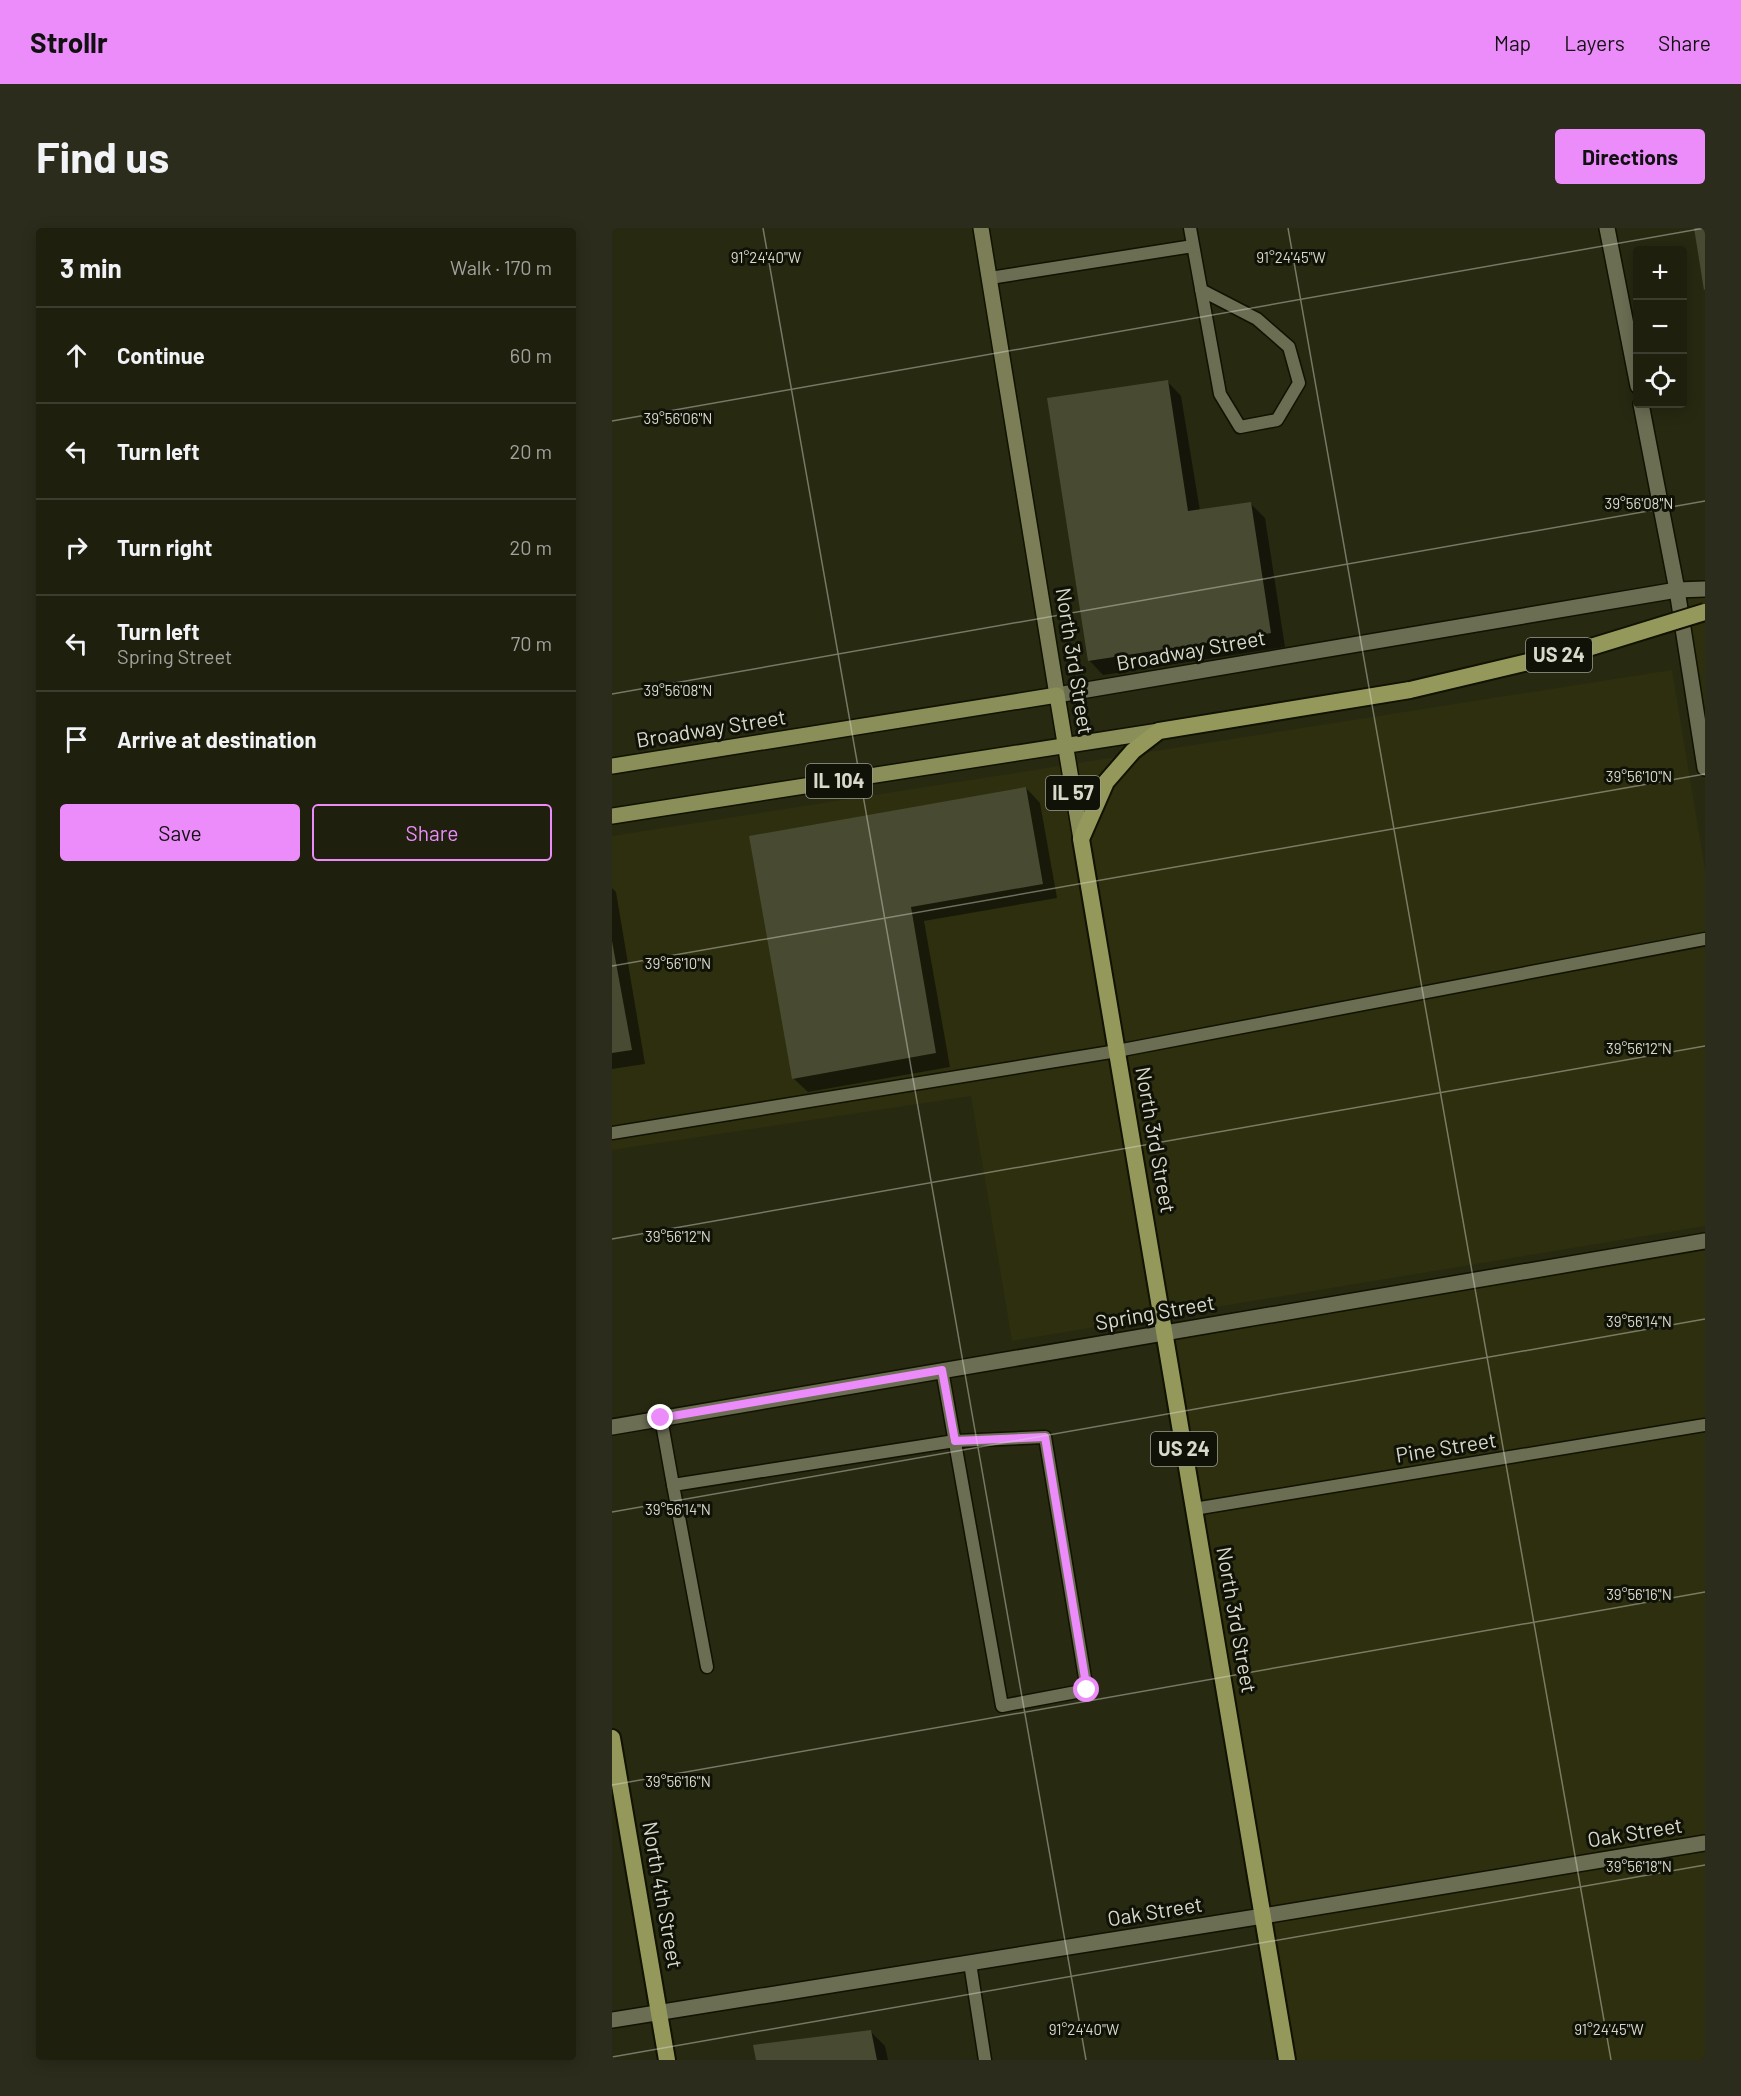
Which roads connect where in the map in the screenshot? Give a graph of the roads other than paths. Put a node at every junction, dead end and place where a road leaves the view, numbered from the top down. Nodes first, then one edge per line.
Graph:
1 (981, 228) edge
2 (1190, 228) edge
3 (1607, 228) edge
4 (1193, 246) junction
5 (990, 278) junction
6 (1201, 290) junction
7 (1633, 361) edge
8 (1642, 408) edge
9 (1705, 589) edge
10 (1677, 590) junction
11 (1705, 612) edge
12 (1057, 695) junction
13 (1159, 731) junction
14 (1066, 747) junction
15 (612, 766) edge
16 (1705, 768) edge
17 (612, 816) edge
18 (1081, 838) junction
19 (1705, 939) edge
20 (1117, 1051) junction
21 (612, 1133) edge
22 (1705, 1241) edge
23 (1165, 1332) junction
24 (942, 1370) junction
25 (661, 1418) junction
26 (1705, 1425) edge
27 (612, 1427) edge
28 (955, 1441) junction
29 (673, 1485) junction
30 (1194, 1509) junction
31 (707, 1667) dead end
32 (612, 1738) edge
33 (1705, 1843) edge
34 (1263, 1916) junction
35 (970, 1963) junction
36 (659, 2013) junction
37 (612, 2020) edge
38 (667, 2060) edge
39 (985, 2060) edge
40 (1287, 2060) edge

1 - 5 main road, North 3rd Street
2 - 4 lane
3 - 7 street
4 - 5 lane
4 - 6 lane
5 - 12 main road, North 3rd Street
6 - 6 lane
8 - 10 street
9 - 10 street, Broadway Street
10 - 12 street, Broadway Street
10 - 16 street
11 - 13 highway, US 24, bridge
12 - 14 main road, North 3rd Street
12 - 15 main road, Broadway Street / IL 104
13 - 14 main road, IL 104
13 - 18 highway
14 - 17 main road, IL 104
14 - 18 main road, North 3rd Street / IL 57
18 - 20 highway, North 3rd Street / US 24
19 - 20 lane
20 - 21 lane
20 - 23 highway, North 3rd Street / US 24
22 - 23 street, Spring Street
23 - 24 street, Spring Street
23 - 30 highway, North 3rd Street / US 24
24 - 25 street, Spring Street
24 - 28 lane
25 - 27 street, Spring Street
25 - 29 lane
26 - 30 lane, Pine Street
28 - 28 lane
28 - 29 lane
29 - 31 lane
30 - 34 highway, North 3rd Street / US 24
32 - 36 highway, North 4th Street
33 - 34 street, Oak Street
34 - 35 street, Oak Street
34 - 40 highway, North 3rd Street / US 24
35 - 36 street, Oak Street
35 - 39 lane
36 - 37 street, Oak Street
36 - 38 highway, North 4th Street

